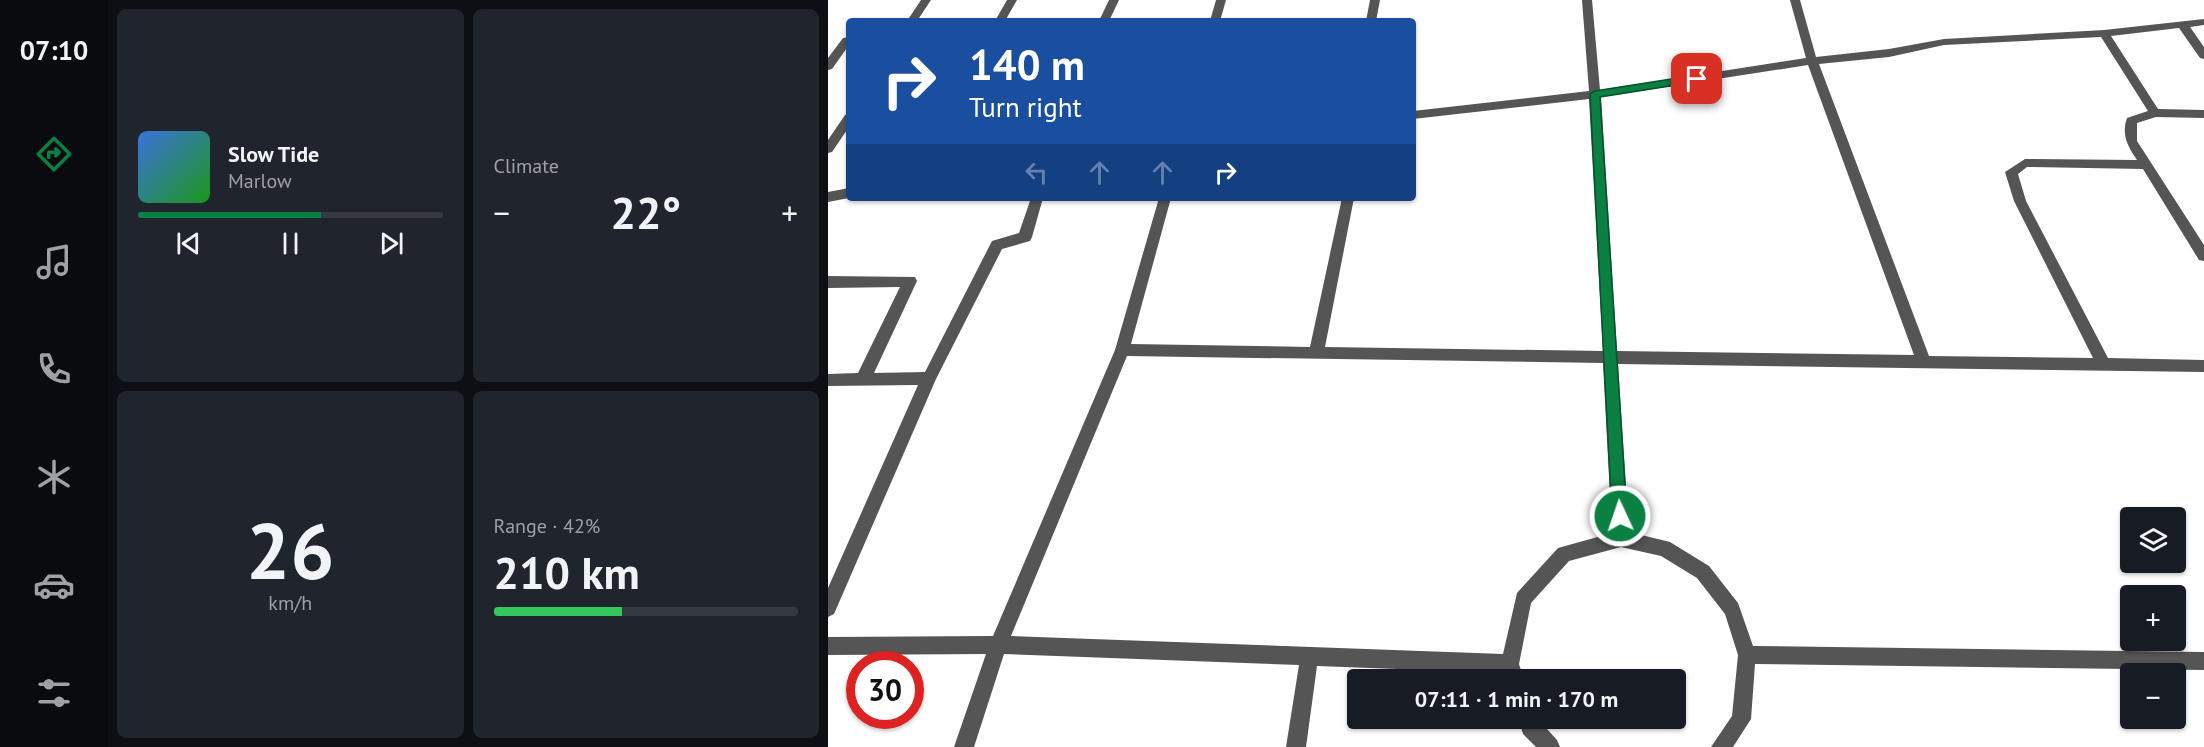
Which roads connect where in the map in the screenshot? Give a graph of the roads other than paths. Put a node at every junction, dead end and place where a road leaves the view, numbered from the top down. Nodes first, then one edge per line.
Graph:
1 (926, 0) edge
2 (1012, 0) edge
3 (1114, 0) edge
4 (1221, 0) edge
5 (1375, 0) edge
6 (1587, 0) edge
7 (1795, 0) edge
8 (914, 18) edge
9 (1002, 18) edge
10 (1105, 18) edge
11 (1216, 18) edge
12 (1372, 18) edge
13 (2204, 22) edge
14 (2182, 24) junction
15 (2103, 33) junction
16 (846, 41) edge
17 (2204, 55) edge
18 (1812, 61) junction
19 (828, 66) edge
20 (1595, 94) junction
21 (2155, 112) junction
22 (2204, 114) edge
23 (1416, 115) edge
24 (846, 122) edge
25 (828, 149) edge
26 (2146, 165) junction
27 (846, 194) edge
28 (828, 197) edge
29 (1036, 201) edge
30 (1163, 201) edge
31 (1347, 201) edge
32 (2204, 256) edge
33 (828, 282) edge
34 (1122, 350) junction
35 (1316, 353) junction
36 (1610, 358) junction
37 (1924, 362) junction
38 (2104, 365) junction
39 (2204, 366) edge
40 (929, 378) junction
41 (863, 379) junction
42 (828, 380) edge
43 (1621, 539) junction
44 (828, 608) edge
45 (998, 645) junction
46 (828, 646) edge
47 (1747, 655) junction
48 (1309, 658) junction
49 (2204, 661) edge
50 (1468, 669) edge
51 (1512, 669) edge
52 (1532, 729) edge
53 (964, 747) edge
54 (1296, 747) edge
55 (1550, 747) edge
56 (1721, 747) edge

1 - 8 street
2 - 9 street
3 - 10 street
4 - 11 street
5 - 12 street
6 - 20 street
7 - 18 street
13 - 14 street
14 - 15 street
14 - 17 street
15 - 18 street
15 - 21 street
16 - 19 street
18 - 20 street
18 - 37 street
20 - 23 street
20 - 36 street
21 - 22 street
21 - 26 street
24 - 25 street
26 - 32 street
26 - 38 street
27 - 28 street
29 - 40 street
30 - 34 street
31 - 35 street
33 - 41 street
34 - 35 street
34 - 45 street
35 - 36 street
36 - 37 street
36 - 43 street
37 - 38 street
38 - 39 street
40 - 41 street
40 - 44 street
41 - 42 street
43 - 47 street
43 - 51 street
45 - 46 street
45 - 48 street
45 - 53 street
47 - 49 street
47 - 56 street
48 - 50 street
48 - 54 street
52 - 55 street

